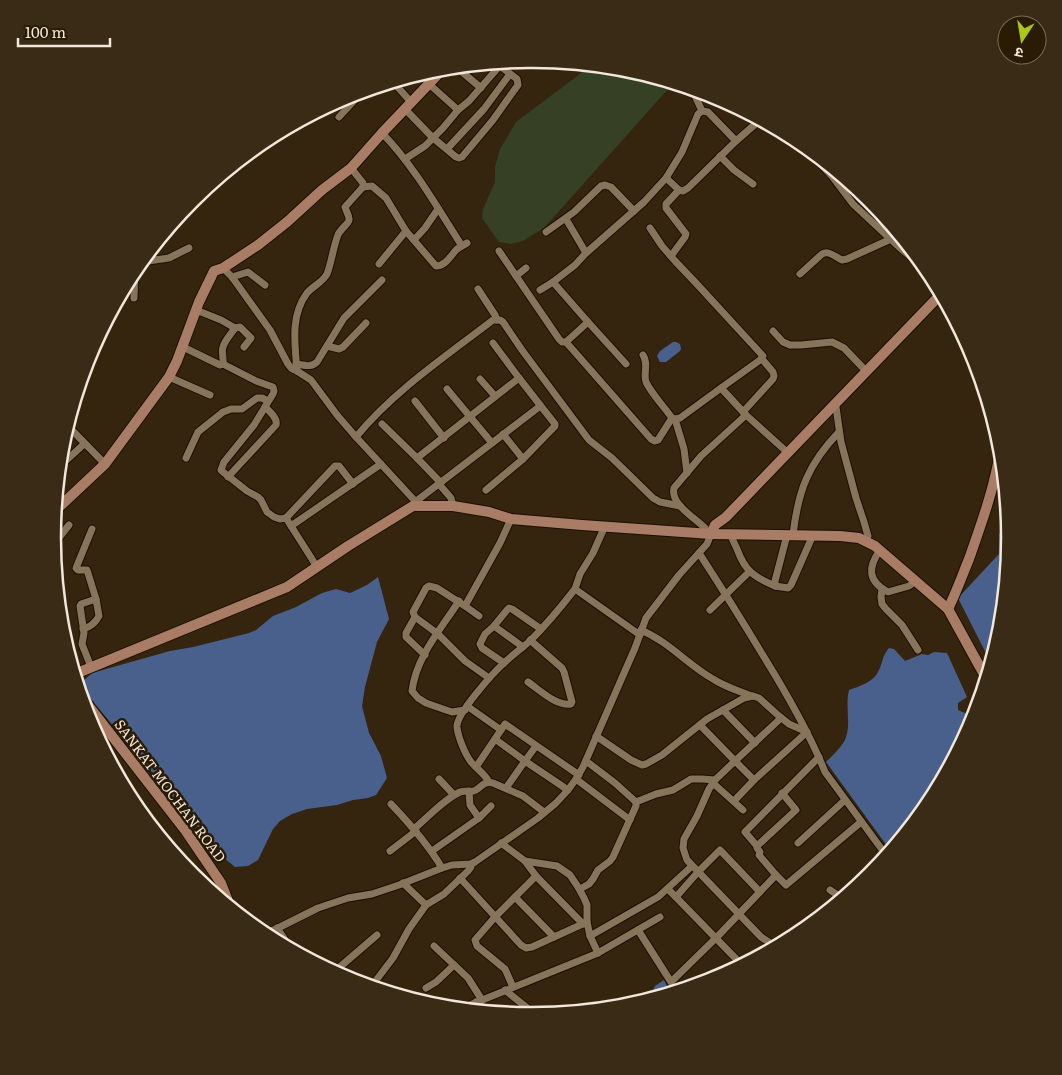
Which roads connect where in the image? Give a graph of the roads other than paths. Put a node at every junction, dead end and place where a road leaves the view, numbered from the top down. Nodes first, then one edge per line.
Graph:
1 (497, 69) edge
2 (506, 69) edge
3 (463, 73) edge
4 (510, 74) junction
5 (434, 78) edge
6 (429, 84) junction
7 (397, 88) edge
8 (481, 88) junction
9 (696, 98) edge
10 (351, 104) edge
11 (408, 106) junction
12 (458, 110) junction
13 (702, 111) junction
14 (339, 117) dead end
15 (755, 125) edge
16 (382, 133) junction
17 (432, 137) junction
18 (736, 141) junction
19 (447, 149) junction
20 (720, 156) junction
21 (405, 159) junction
22 (352, 168) junction
23 (831, 176) edge
24 (666, 178) junction
25 (753, 184) dead end
26 (363, 187) junction
27 (679, 190) junction
28 (438, 209) junction
29 (634, 211) junction
30 (566, 219) junction
31 (650, 228) dead end
32 (406, 231) junction
33 (546, 232) dead end
34 (891, 239) junction
35 (414, 240) junction
36 (899, 246) edge
37 (189, 248) dead end
38 (499, 250) dead end
39 (586, 253) junction
40 (671, 256) junction
41 (152, 260) edge
42 (379, 264) dead end
43 (223, 268) junction
44 (526, 268) dead end
45 (800, 274) dead end
46 (516, 276) junction
47 (232, 278) junction
48 (382, 280) dead end
49 (553, 282) junction
50 (135, 285) edge
51 (265, 285) dead end
52 (478, 289) dead end
53 (540, 290) dead end
54 (134, 298) dead end
55 (936, 299) edge
56 (196, 310) junction
57 (497, 320) junction
58 (588, 322) junction
59 (366, 323) dead end
60 (235, 328) junction
61 (773, 331) dead end
62 (566, 342) junction
63 (493, 343) dead end
64 (327, 346) junction
65 (183, 347) junction
66 (244, 347) dead end
67 (643, 355) dead end
68 (762, 359) junction
69 (223, 364) junction
70 (626, 364) dead end
71 (296, 368) junction
72 (866, 371) junction
73 (168, 376) junction
74 (518, 378) junction
75 (480, 380) dead end
76 (721, 388) junction
77 (447, 389) dead end
78 (210, 395) dead end
79 (496, 396) junction
80 (415, 401) dead end
81 (267, 404) junction
82 (834, 404) junction
83 (540, 405) junction
84 (744, 413) junction
85 (470, 416) junction
86 (674, 418) junction
87 (382, 424) dead end
88 (73, 432) edge
89 (839, 432) junction
90 (503, 434) junction
91 (356, 438) junction
92 (444, 438) junction
93 (492, 443) junction
94 (84, 444) junction
95 (787, 452) junction
96 (186, 458) dead end
97 (418, 458) junction
98 (523, 459) junction
99 (68, 460) edge
100 (105, 464) junction
101 (381, 464) junction
102 (687, 473) junction
103 (997, 475) edge
104 (228, 477) junction
105 (353, 484) junction
106 (440, 484) junction
107 (486, 490) dead end
108 (62, 504) edge
109 (414, 504) junction
110 (453, 506) junction
111 (680, 506) junction
112 (286, 518) junction
113 (511, 519) junction
114 (69, 525) dead end
115 (291, 526) junction
116 (605, 526) junction
117 (92, 529) dead end
118 (708, 530) junction
119 (731, 534) junction
120 (790, 535) junction
121 (813, 535) junction
122 (61, 536) edge
123 (866, 541) junction
124 (880, 550) junction
125 (699, 553) junction
126 (317, 567) junction
127 (749, 572) junction
128 (916, 581) junction
129 (775, 586) junction
130 (575, 589) junction
131 (882, 589) junction
132 (725, 594) junction
133 (96, 599) junction
134 (462, 603) junction
135 (948, 609) junction
136 (710, 610) dead end
137 (479, 616) dead end
138 (415, 617) junction
139 (494, 626) junction
140 (83, 629) junction
141 (541, 629) junction
142 (640, 633) junction
143 (438, 634) junction
144 (530, 640) junction
145 (523, 646) junction
146 (918, 650) dead end
147 (425, 654) junction
148 (504, 663) junction
149 (91, 667) junction
150 (982, 670) edge
151 (81, 671) edge
152 (489, 678) junction
153 (528, 682) dead end
154 (753, 696) junction
155 (466, 708) junction
156 (442, 709) junction
157 (723, 710) junction
158 (97, 716) edge
159 (781, 718) junction
160 (457, 725) junction
161 (700, 725) junction
162 (501, 730) junction
163 (807, 732) junction
164 (596, 736) junction
165 (495, 739) junction
166 (755, 743) junction
167 (536, 746) junction
168 (819, 757) junction
169 (525, 761) junction
170 (586, 761) junction
171 (735, 761) junction
172 (476, 767) junction
173 (577, 777) junction
174 (440, 779) dead end
175 (754, 780) junction
176 (489, 782) junction
177 (714, 782) junction
178 (506, 788) junction
179 (568, 790) junction
180 (469, 791) junction
181 (782, 793) junction
182 (454, 795) junction
183 (845, 800) junction
184 (734, 801) junction
185 (636, 802) junction
186 (391, 804) dead end
187 (491, 806) dead end
188 (743, 810) dead end
189 (544, 812) junction
190 (479, 818) junction
191 (630, 820) junction
192 (862, 822) junction
193 (415, 830) junction
194 (501, 843) junction
195 (798, 843) dead end
196 (757, 846) junction
197 (882, 849) edge
198 (390, 851) dead end
199 (432, 852) junction
200 (525, 860) junction
201 (470, 864) junction
202 (692, 866) junction
203 (442, 868) junction
204 (698, 872) junction
205 (776, 875) junction
206 (536, 876) junction
207 (460, 878) junction
208 (403, 883) junction
209 (580, 889) junction
210 (668, 889) junction
211 (830, 890) dead end
212 (760, 892) junction
213 (837, 894) edge
214 (226, 895) edge
215 (515, 897) junction
216 (676, 897) junction
217 (426, 906) junction
218 (738, 914) junction
219 (495, 917) junction
220 (660, 917) dead end
221 (585, 923) junction
222 (277, 928) junction
223 (272, 930) edge
224 (638, 930) junction
225 (377, 934) dead end
226 (282, 935) edge
227 (590, 936) junction
228 (554, 937) junction
229 (716, 938) junction
230 (769, 942) edge
231 (434, 946) dead end
232 (598, 953) junction
233 (737, 960) edge
234 (454, 965) junction
235 (340, 966) edge
236 (375, 980) edge
237 (513, 987) junction
238 (426, 988) dead end
239 (505, 990) junction
240 (479, 1001) junction
241 (473, 1003) edge
242 (482, 1004) edge
243 (525, 1007) edge

1 - 8 street
2 - 4 street
3 - 8 street
4 - 19 street
4 - 19 street
5 - 6 main road
6 - 11 main road
6 - 12 street
7 - 11 street
8 - 12 street
9 - 13 street
10 - 14 street
11 - 16 main road
11 - 17 street
12 - 17 street
13 - 18 street
13 - 24 street
15 - 18 street
16 - 21 street
16 - 22 main road
17 - 19 street
17 - 21 street
18 - 20 street
20 - 25 street
20 - 27 street
21 - 28 street
22 - 26 street
22 - 43 main road
23 - 34 street
24 - 27 street
24 - 29 street
26 - 32 street
26 - 71 street
27 - 40 street
28 - 35 street
28 - 35 street
29 - 30 street
29 - 39 street
30 - 33 street
30 - 39 street
31 - 40 street
32 - 35 street
32 - 42 street
34 - 36 street
34 - 45 street
37 - 41 street
38 - 46 street
39 - 49 street
40 - 68 street
43 - 47 street
43 - 56 main road
44 - 46 street
46 - 62 street
47 - 51 street
47 - 71 street
48 - 64 street
49 - 53 street
49 - 58 street
50 - 54 street
52 - 57 street
55 - 72 main road
56 - 60 street
56 - 65 main road
57 - 91 street
57 - 111 street
58 - 62 street
58 - 70 street
59 - 64 street
60 - 66 street
60 - 69 street
61 - 72 street
62 - 86 street
63 - 74 street
64 - 71 street
65 - 69 street
65 - 73 main road
67 - 86 street
68 - 76 street
68 - 84 street
69 - 81 street
71 - 91 street
72 - 82 main road
73 - 78 street
73 - 100 main road
74 - 79 street
74 - 83 street
75 - 79 street
76 - 84 street
76 - 86 street
77 - 85 street
79 - 85 street
80 - 92 street
81 - 96 street
81 - 104 street
81 - 104 street
82 - 89 street
82 - 95 main road
83 - 90 street
83 - 98 street
84 - 95 street
84 - 102 street
85 - 92 street
85 - 93 street
86 - 102 street
87 - 97 street
88 - 94 street
89 - 120 street
89 - 123 street
90 - 93 street
90 - 98 street
91 - 101 street
92 - 97 street
93 - 106 street
94 - 99 street
94 - 100 street
95 - 118 main road
97 - 106 street
98 - 107 street
100 - 108 main road
101 - 105 street
101 - 109 street
102 - 111 street
103 - 135 main road
104 - 112 street
105 - 112 street
105 - 115 street
106 - 109 street
106 - 110 street
109 - 110 main road
109 - 126 main road
110 - 113 main road
111 - 118 street
112 - 115 street
113 - 116 main road
113 - 134 street
114 - 122 street
115 - 126 street
116 - 118 main road
116 - 130 street
117 - 133 street
118 - 119 main road
118 - 125 street
119 - 120 main road
119 - 127 street
120 - 121 main road
120 - 129 street
121 - 123 main road
121 - 129 street
123 - 124 main road
124 - 128 main road
124 - 131 street
125 - 132 street
125 - 142 street
126 - 149 main road
127 - 129 street
127 - 132 street
128 - 131 street
128 - 135 main road
130 - 141 street
130 - 142 street
131 - 146 street
132 - 136 street
132 - 163 street
133 - 140 street
133 - 140 street
134 - 137 street
134 - 138 street
134 - 143 street
135 - 150 main road
138 - 143 street
138 - 147 street
139 - 141 street
139 - 145 street
139 - 148 street
140 - 149 street
141 - 144 street
142 - 154 street
142 - 164 street
143 - 147 street
143 - 152 street
144 - 145 street
144 - 153 street
145 - 148 street
147 - 156 street
148 - 152 street
149 - 151 main road
152 - 155 street
154 - 157 street
154 - 159 street
155 - 156 street
155 - 160 street
155 - 162 street
156 - 160 street
157 - 161 street
157 - 166 street
158 - 214 main road, SANKAT MOCHAN ROAD
159 - 163 street
159 - 166 street
160 - 172 street
161 - 164 street
161 - 171 street
162 - 165 street
162 - 167 street
163 - 168 street
163 - 175 street
164 - 170 street
165 - 169 street
165 - 172 street
166 - 171 street
167 - 169 street
167 - 173 street
168 - 181 street
168 - 183 street
169 - 178 street
169 - 179 street
170 - 173 street
170 - 185 street
171 - 175 street
171 - 177 street
172 - 176 street
173 - 179 street
173 - 191 street
174 - 182 street
175 - 184 street
176 - 178 street
176 - 180 street
177 - 184 street
177 - 185 street
177 - 202 street
178 - 189 street
179 - 189 street
180 - 182 street
180 - 190 street
181 - 196 street
181 - 196 street
182 - 193 street
183 - 192 street
183 - 195 street
184 - 188 street
185 - 191 street
186 - 193 street
187 - 190 street
189 - 194 street
190 - 199 street
191 - 209 street
192 - 197 street
192 - 205 street
193 - 198 street
193 - 199 street
194 - 200 street
194 - 201 street
196 - 205 street
199 - 203 street
200 - 206 street
200 - 209 street
201 - 203 street
201 - 207 street
202 - 204 street
202 - 210 street
203 - 208 street
204 - 212 street
204 - 216 street
204 - 218 street
205 - 212 street
206 - 215 street
206 - 221 street
207 - 217 street
207 - 219 street
208 - 217 street
208 - 222 street
209 - 221 street
210 - 216 street
210 - 227 street
211 - 213 street
212 - 218 street
215 - 219 street
215 - 228 street
216 - 229 street
217 - 236 street
218 - 229 street
218 - 230 street
219 - 228 street
219 - 237 street
220 - 224 street
221 - 227 street
221 - 228 street
222 - 223 street
222 - 226 street
224 - 229 street
224 - 232 street
225 - 235 street
227 - 232 street
229 - 233 street
231 - 234 street
232 - 237 street
234 - 238 street
234 - 240 street
237 - 239 street
239 - 240 street
239 - 243 street
240 - 241 street
240 - 242 street

